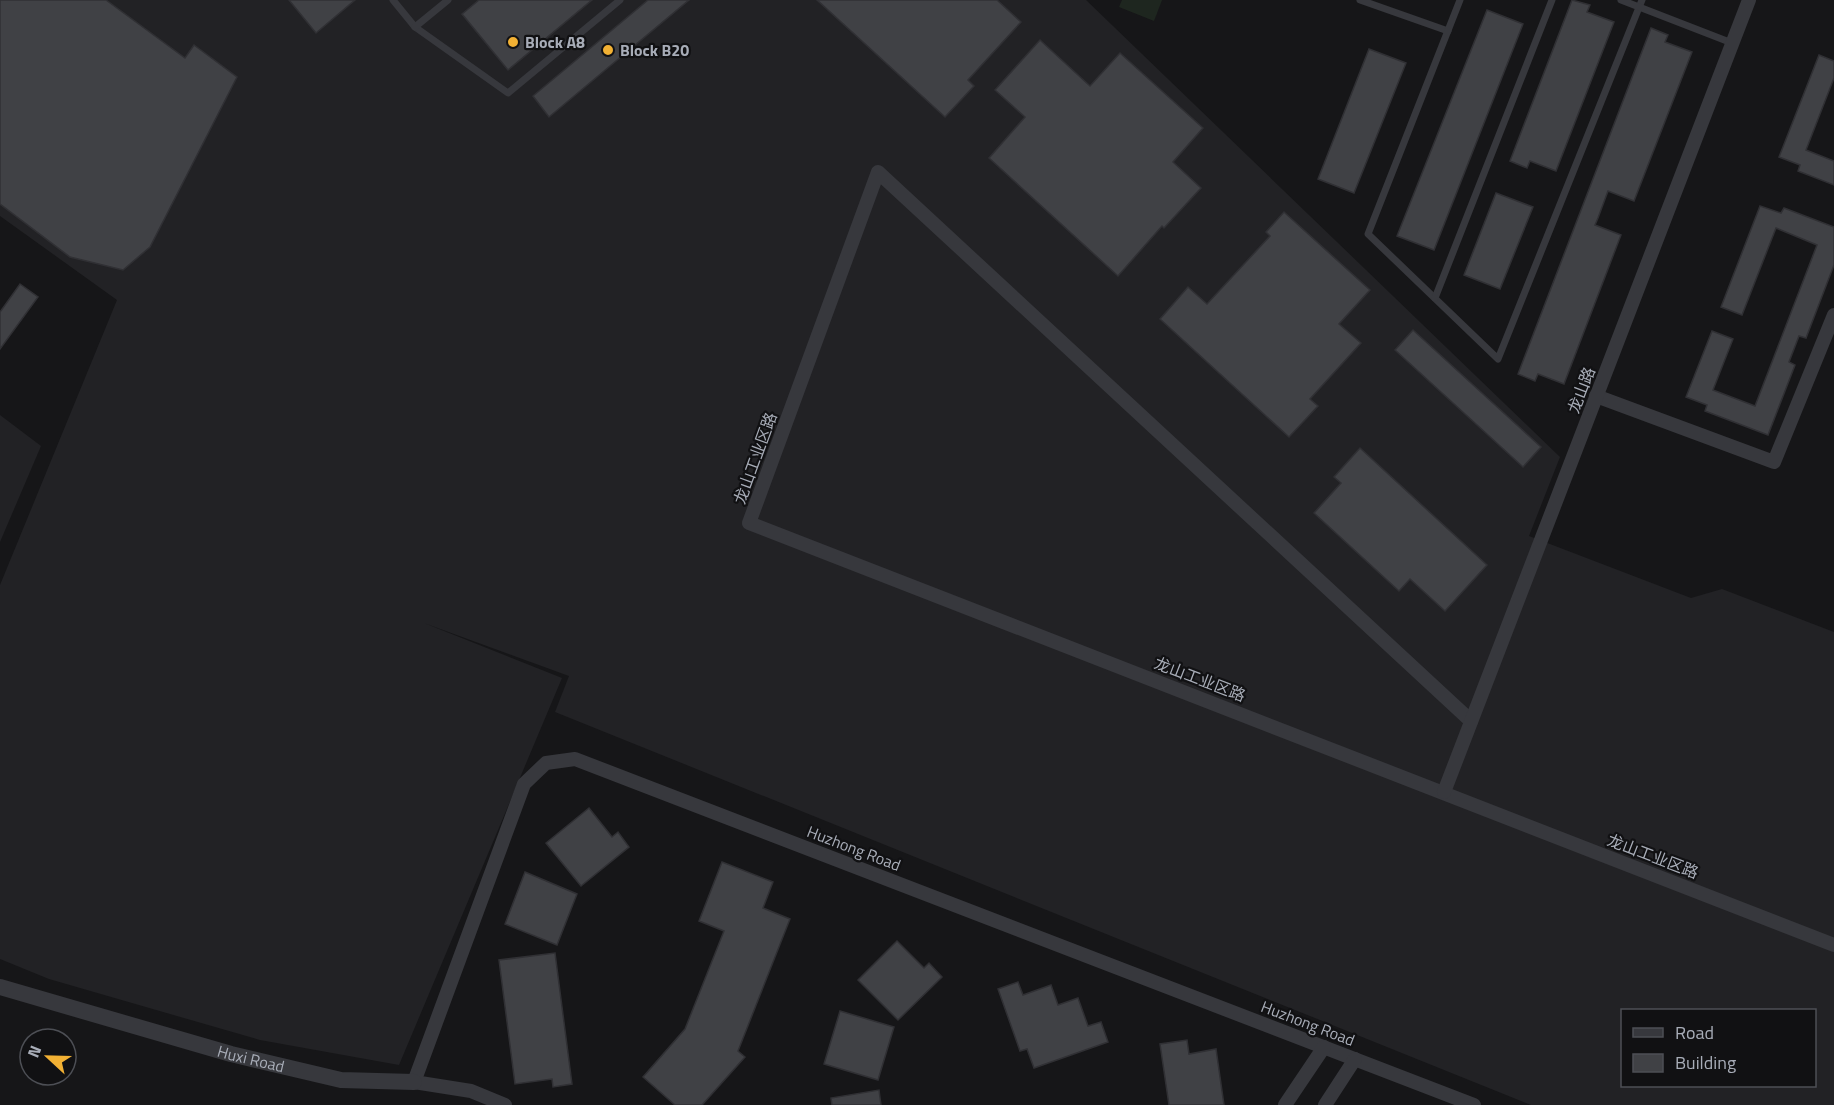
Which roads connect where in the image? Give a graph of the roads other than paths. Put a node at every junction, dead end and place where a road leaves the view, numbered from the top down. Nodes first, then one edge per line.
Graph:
1 (393, 0) edge
2 (448, 0) edge
3 (620, 0) edge
4 (1360, 0) edge
5 (1460, 0) edge
6 (1552, 0) edge
7 (1621, 0) edge
8 (1749, 0) edge
9 (1640, 3) edge
10 (415, 27) junction
11 (1448, 31) junction
12 (1732, 43) junction
13 (1435, 298) junction
14 (1834, 315) edge
15 (1596, 396) junction
16 (1471, 721) junction
17 (1444, 792) junction
18 (1834, 945) edge
19 (0, 987) edge
20 (1324, 1047) junction
21 (1355, 1059) junction
22 (414, 1082) junction
23 (505, 1105) edge
24 (1285, 1105) edge
25 (1325, 1105) edge
26 (1474, 1105) edge

1 - 10 lane
2 - 10 lane
3 - 10 lane
4 - 11 lane
5 - 11 lane
6 - 13 lane
7 - 9 lane
8 - 12 street, 龙山路
9 - 12 lane
9 - 13 lane
11 - 13 lane
12 - 15 street, 龙山路
14 - 15 street
15 - 16 street, 龙山路
16 - 17 street, 龙山路
16 - 17 street, 龙山工业区路
17 - 18 street, 龙山工业区路
19 - 22 street, Huxi Road
20 - 21 street, Huzhong Road
20 - 22 street, Huzhong Road
20 - 24 street
21 - 25 street
21 - 26 street, Huzhong Road
22 - 23 street, Huxi Road

